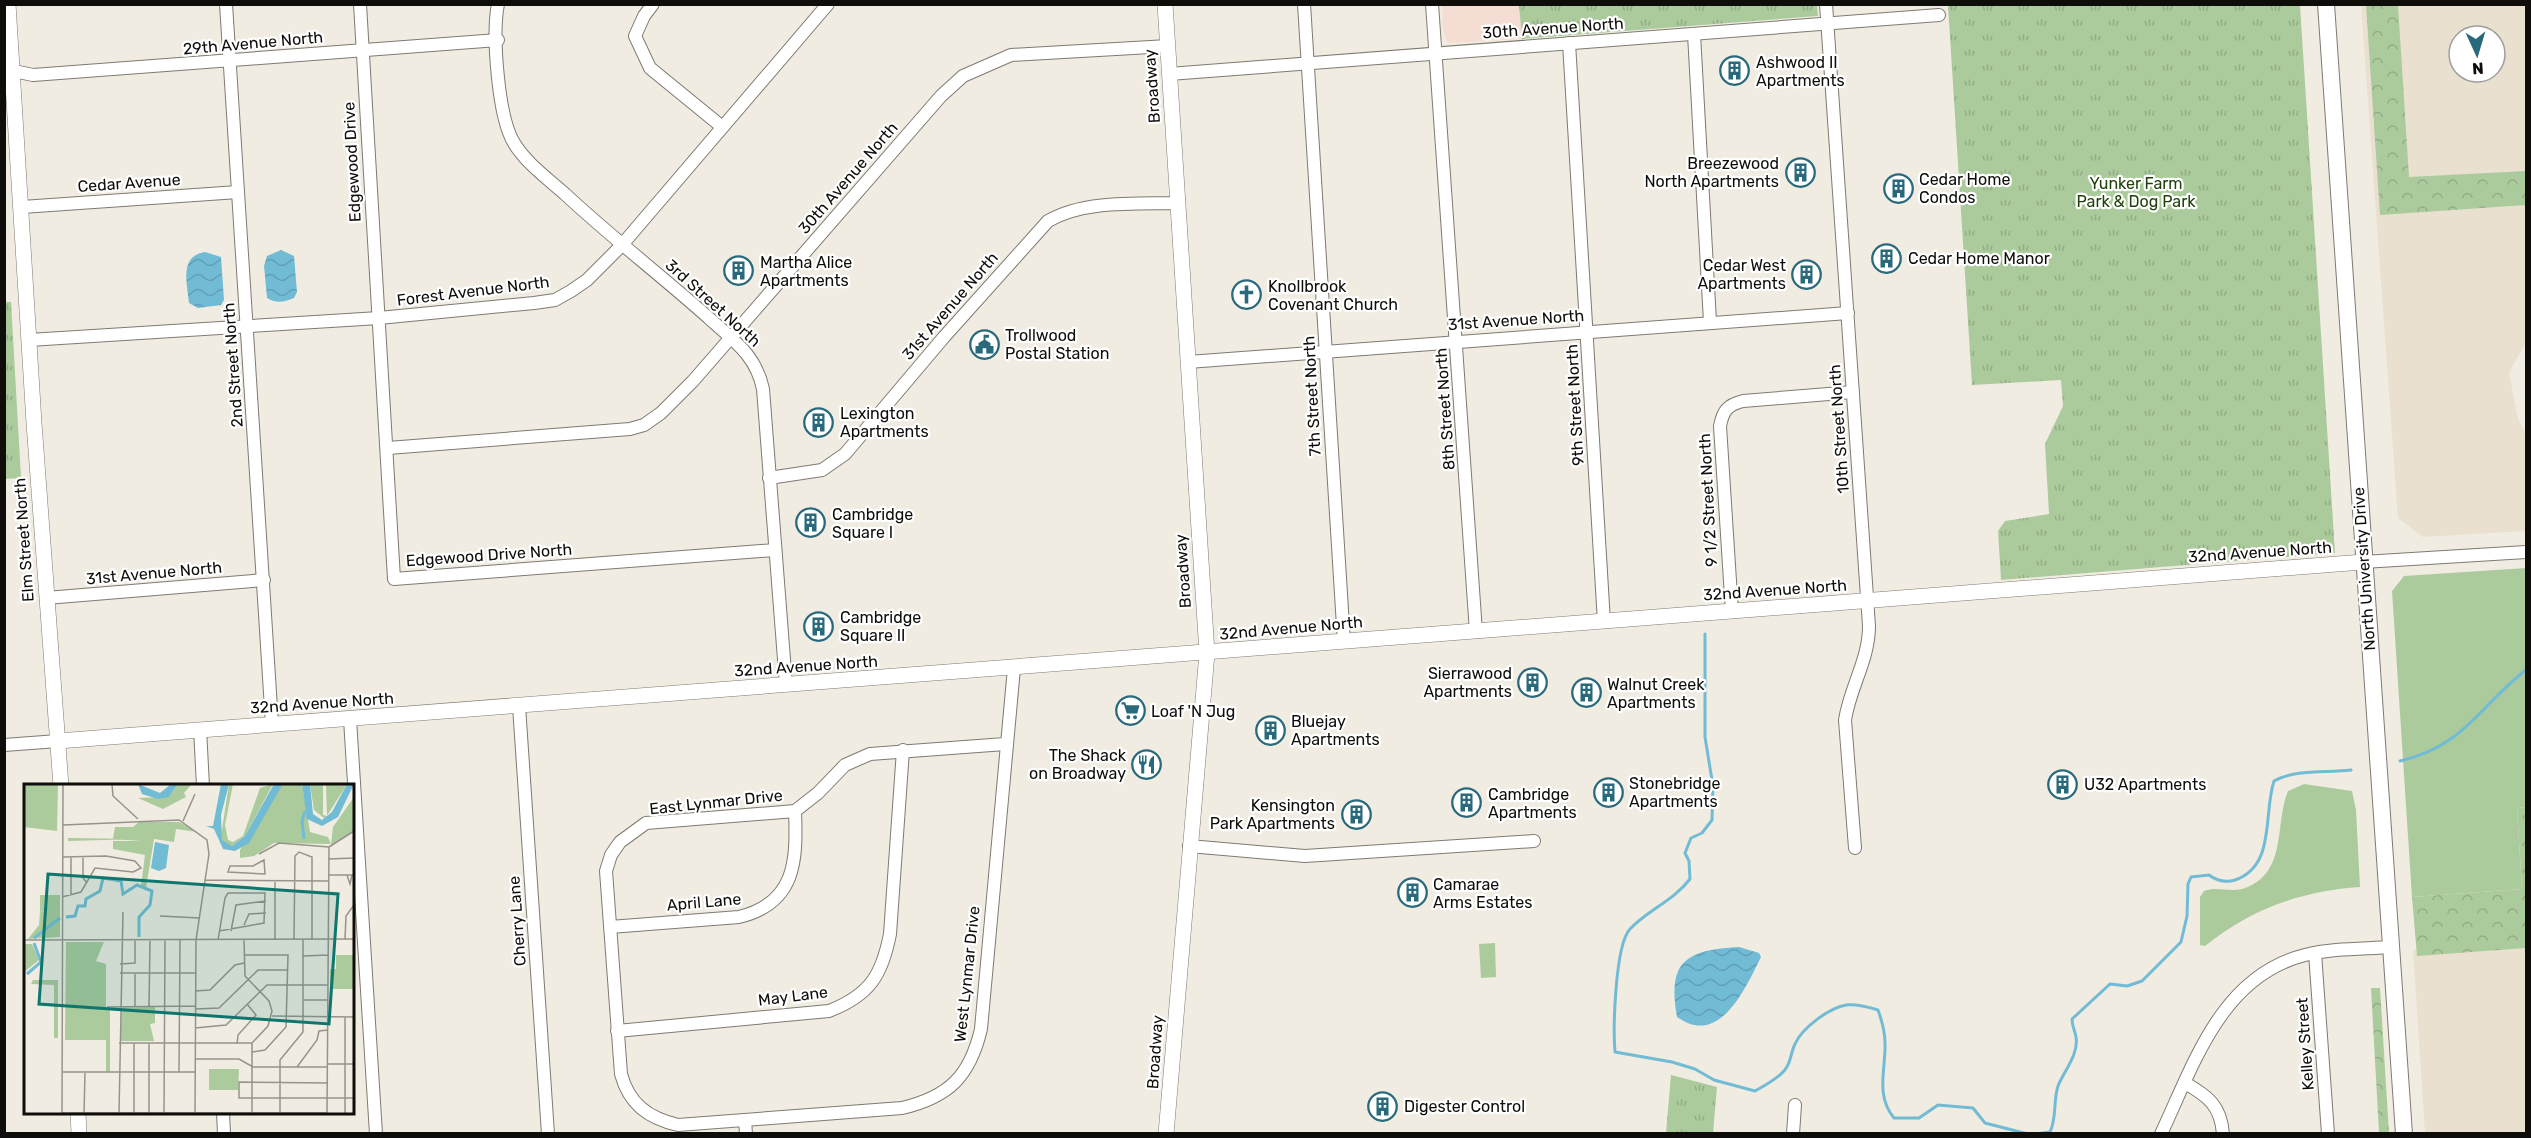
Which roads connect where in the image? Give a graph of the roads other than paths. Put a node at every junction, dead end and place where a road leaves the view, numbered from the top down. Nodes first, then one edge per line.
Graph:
1 (8, 4) edge
2 (226, 4) edge
3 (360, 4) edge
4 (498, 4) edge
5 (653, 4) edge
6 (828, 4) edge
7 (1165, 4) edge
8 (1304, 4) edge
9 (1432, 4) edge
10 (1826, 4) edge
11 (2326, 4) edge
12 (1939, 15) dead end
13 (1827, 23) junction
14 (1694, 33) junction
15 (498, 40) junction
16 (1569, 43) junction
17 (1168, 46) junction
18 (363, 51) junction
19 (1436, 53) junction
20 (230, 61) junction
21 (1308, 63) junction
22 (8, 70) edge
23 (1169, 74) junction
24 (721, 126) junction
25 (238, 192) junction
26 (1178, 203) junction
27 (22, 207) junction
28 (621, 246) junction
29 (1848, 313) junction
30 (378, 318) junction
31 (1710, 322) junction
32 (247, 327) junction
33 (1587, 332) junction
34 (731, 338) junction
35 (29, 340) junction
36 (1458, 341) junction
37 (1326, 351) junction
38 (1188, 362) junction
39 (1853, 392) junction
40 (388, 448) junction
41 (770, 478) junction
42 (776, 550) junction
43 (2526, 552) edge
44 (2363, 562) junction
45 (264, 580) junction
46 (46, 598) junction
47 (1866, 601) junction
48 (1732, 612) junction
49 (1604, 622) junction
50 (1476, 632) junction
51 (1344, 642) junction
52 (1207, 653) junction
53 (1014, 668) junction
54 (786, 685) junction
55 (519, 706) junction
56 (350, 719) junction
57 (272, 724) junction
58 (200, 729) junction
59 (58, 741) junction
60 (1005, 744) junction
61 (4, 745) edge
62 (903, 750) junction
63 (62, 784) edge
64 (203, 784) edge
65 (795, 811) junction
66 (1534, 841) dead end
67 (1189, 846) junction
68 (1855, 848) dead end
69 (610, 927) junction
70 (2391, 947) junction
71 (2315, 953) junction
72 (618, 1031) junction
73 (2185, 1083) junction
74 (1796, 1105) dead end
75 (78, 1114) edge
76 (223, 1114) edge
77 (745, 1120) junction
78 (79, 1134) edge
79 (224, 1134) edge
80 (376, 1134) edge
81 (548, 1134) edge
82 (746, 1134) edge
83 (1166, 1134) edge
84 (1793, 1134) edge
85 (2161, 1134) edge
86 (2223, 1134) edge
87 (2328, 1134) edge
88 (2404, 1134) edge

1 - 22 street, Elm Street North
2 - 20 street, 2nd Street North
3 - 18 street, Edgewood Drive
4 - 15 street, 3rd Street North
5 - 24 street
6 - 24 street, Forest Avenue North
7 - 17 street, Broadway
8 - 21 street, 7th Street North
9 - 19 street, 8th Street North
10 - 13 street, 10th Street North
11 - 44 main road, North University Drive
12 - 13 street, 30th Avenue North
13 - 14 street, 30th Avenue North
13 - 29 street, 10th Street North
14 - 16 street, 30th Avenue North
14 - 31 street
15 - 18 street, 29th Avenue North
15 - 28 street, 3rd Street North
16 - 19 street, 30th Avenue North
16 - 33 street, 9th Street North
17 - 23 street, Broadway
17 - 34 street, 30th Avenue North
18 - 20 street, 29th Avenue North
18 - 30 street, Edgewood Drive
19 - 21 street, 30th Avenue North
19 - 36 street, 8th Street North
20 - 22 street, 29th Avenue North
20 - 25 street, 2nd Street North
21 - 23 street, 30th Avenue North
21 - 37 street, 7th Street North
22 - 27 street, Elm Street North
23 - 26 street, Broadway
24 - 28 street, Forest Avenue North
25 - 27 street, Cedar Avenue
25 - 32 street, 2nd Street North
26 - 38 street, Broadway
26 - 41 street, 31st Avenue North
27 - 35 street, Elm Street North
28 - 30 street, Forest Avenue North
28 - 34 street, 3rd Street North
29 - 31 street, 31st Avenue North
29 - 39 street, 10th Street North
30 - 32 street, Forest Avenue North
30 - 40 street, Edgewood Drive North
31 - 33 street, 31st Avenue North
32 - 35 street, Forest Avenue North
32 - 45 street, 2nd Street North
33 - 36 street, 31st Avenue North
33 - 49 street, 9th Street North
34 - 40 street, 30th Avenue North
34 - 41 street, 3rd Street North
35 - 46 street, Elm Street North
36 - 37 street, 31st Avenue North
36 - 50 street, 8th Street North
37 - 38 street, 31st Avenue North
37 - 51 street, 7th Street North
38 - 52 street, Broadway
39 - 47 street, 10th Street North
39 - 48 street, 9 1/2 Street North
40 - 42 street, Edgewood Drive North
41 - 42 street, 3rd Street North
42 - 54 street, 3rd Street North
43 - 44 street, 32nd Avenue North
44 - 47 street, 32nd Avenue North
44 - 70 main road, North University Drive
45 - 46 street, 31st Avenue North
45 - 57 street, 2nd Street North
46 - 59 street, Elm Street North
47 - 48 street, 32nd Avenue North
47 - 68 street, 10th Street North
48 - 49 street, 32nd Avenue North
49 - 50 street, 32nd Avenue North
50 - 51 street, 32nd Avenue North
51 - 52 street, 32nd Avenue North
52 - 53 street, 32nd Avenue North
52 - 67 street, Broadway
53 - 54 street, 32nd Avenue North
53 - 60 street, West Lynmar Drive
54 - 55 street, 32nd Avenue North
55 - 56 street, 32nd Avenue North
55 - 81 street, Cherry Lane
56 - 57 street, 32nd Avenue North
56 - 80 street
57 - 58 street, 32nd Avenue North
58 - 59 street, 32nd Avenue North
58 - 64 street
59 - 61 street
59 - 63 street, Elm Street North
60 - 62 street, East Lynmar Drive
60 - 77 street, West Lynmar Drive
62 - 65 street, East Lynmar Drive
62 - 72 street, May Lane
65 - 69 street, April Lane
65 - 69 street, East Lynmar Drive
66 - 67 street
67 - 83 street, Broadway
69 - 72 street, East Lynmar Drive
70 - 71 street
70 - 88 main road, North University Drive
71 - 73 street
71 - 87 street, Kelley Street
72 - 77 street, East Lynmar Drive
73 - 85 street
73 - 86 street
74 - 84 street
75 - 78 street
76 - 79 street
77 - 82 street

